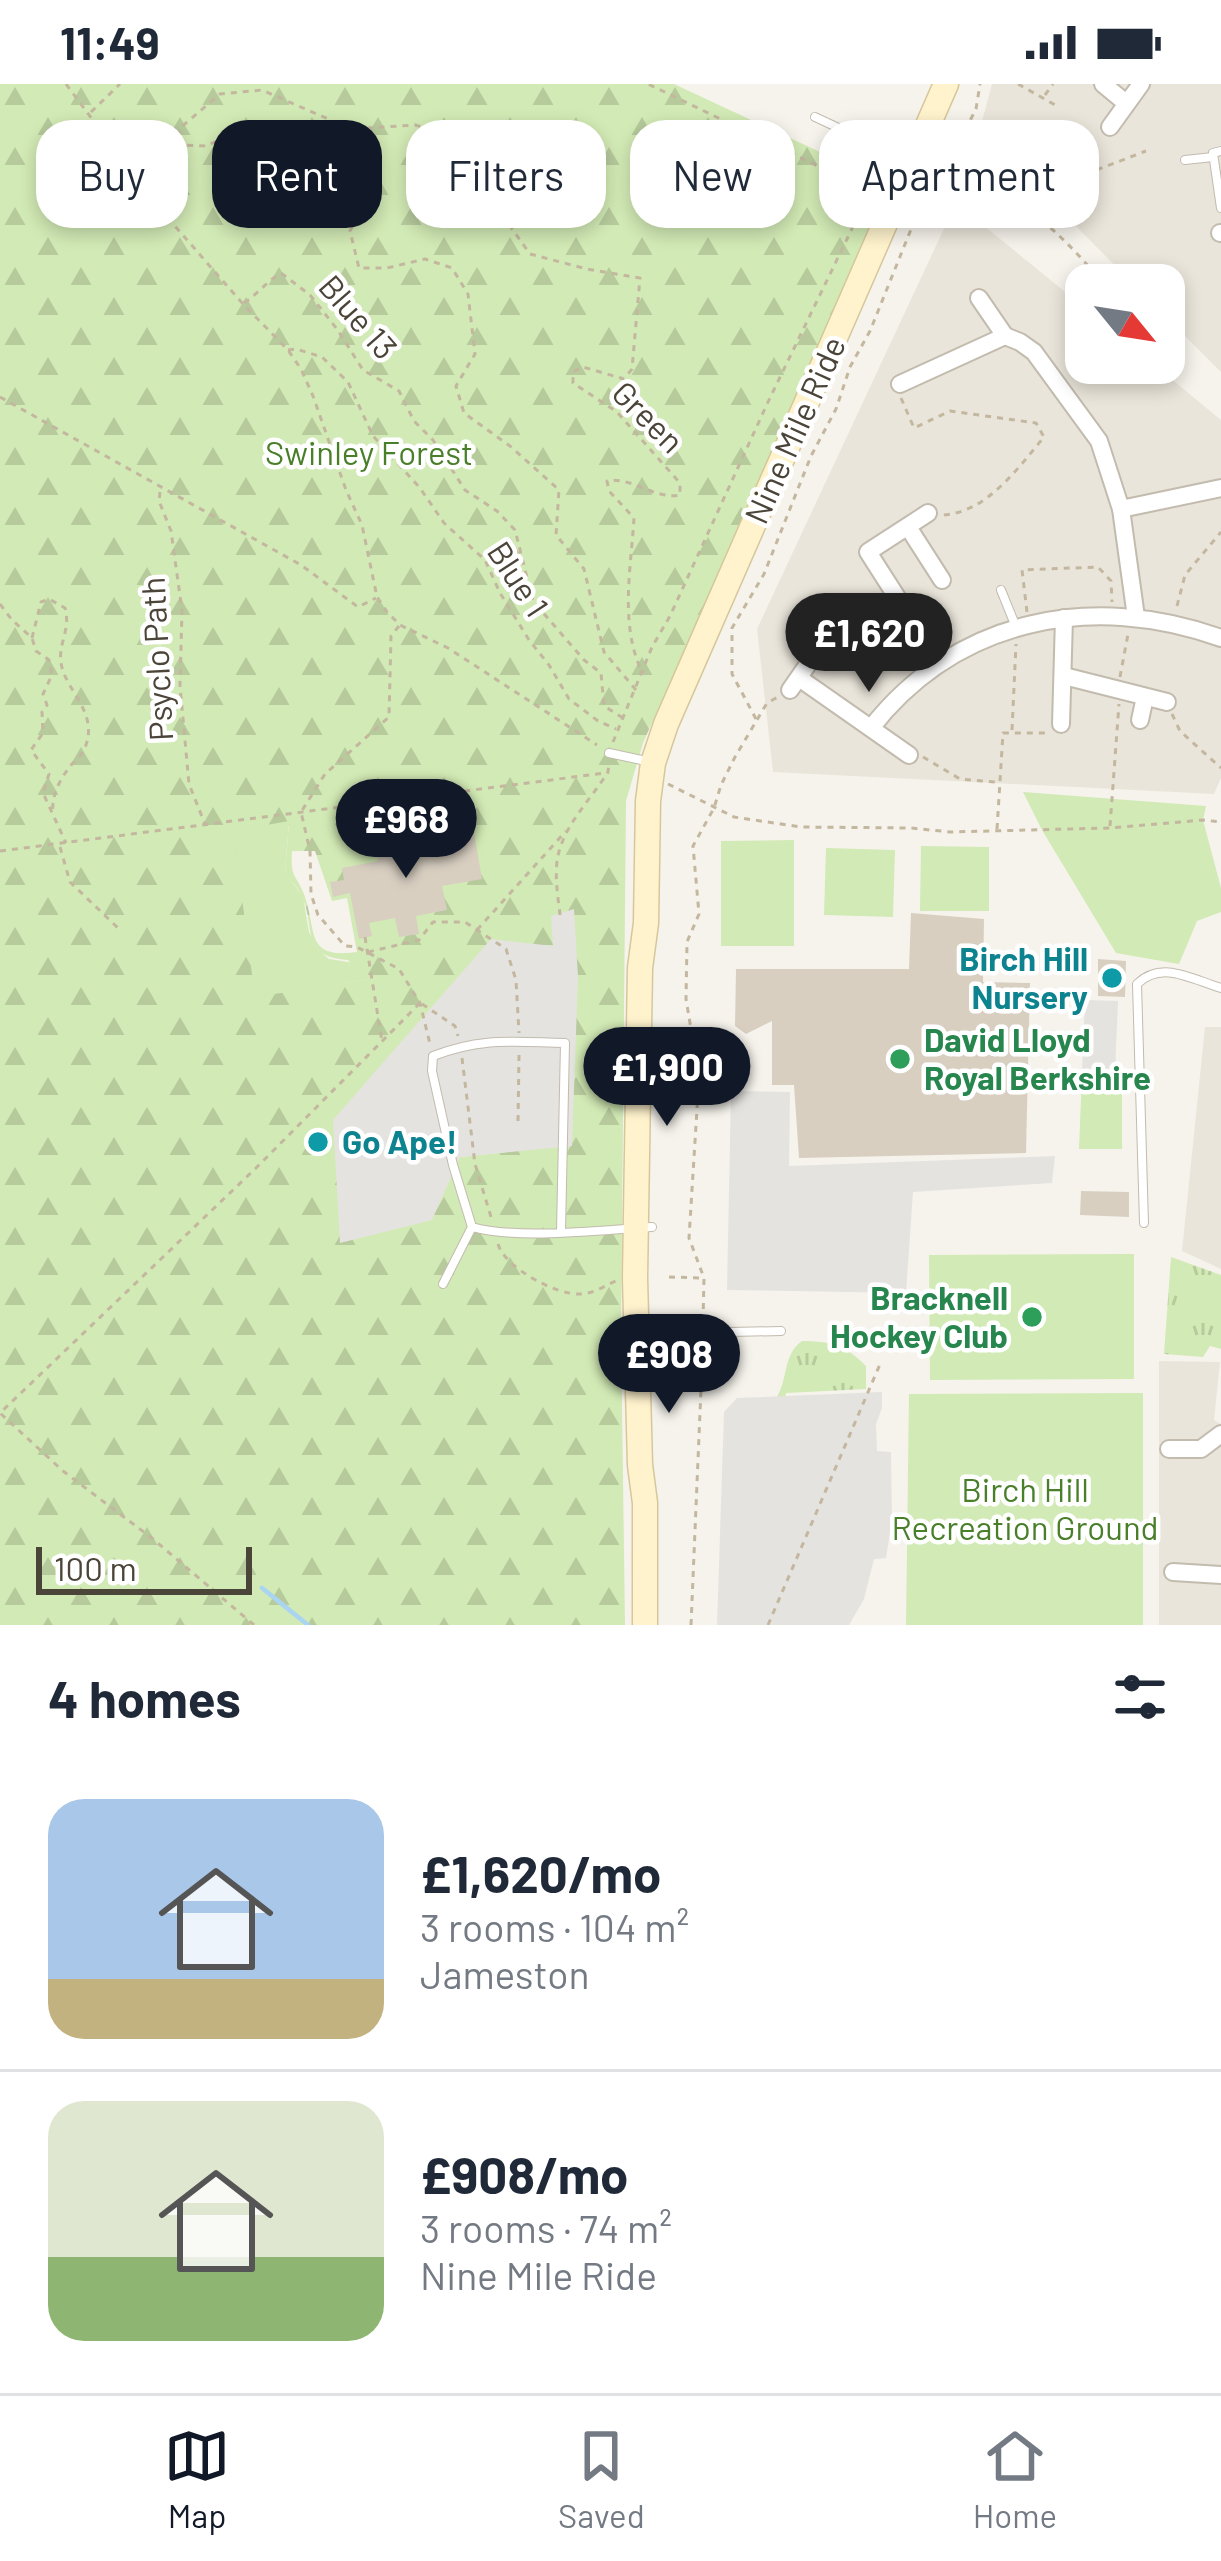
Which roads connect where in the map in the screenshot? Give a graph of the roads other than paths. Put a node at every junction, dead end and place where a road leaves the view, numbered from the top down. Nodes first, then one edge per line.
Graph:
1 (946, 84) edge
2 (1103, 84) edge
3 (1141, 84) edge
4 (1126, 103) junction
5 (815, 117) dead end
6 (822, 120) edge
7 (930, 120) edge
8 (1110, 127) dead end
9 (1217, 154) edge
10 (1185, 160) dead end
11 (1221, 208) edge
12 (883, 228) edge
13 (979, 298) dead end
14 (1005, 336) junction
15 (900, 384) road end
16 (1221, 488) edge
17 (1121, 508) junction
18 (928, 513) road end
19 (908, 527) junction
20 (942, 580) dead end
21 (1001, 590) dead end
22 (1126, 616) junction
23 (1064, 618) junction
24 (1023, 627) junction
25 (1221, 638) edge
26 (822, 644) dead end
27 (939, 663) junction
28 (1064, 676) junction
29 (1144, 697) junction
30 (1167, 702) road end
31 (1140, 720) dead end
32 (1060, 724) road end
33 (871, 728) junction
34 (609, 753) road end
35 (909, 755) road end
36 (652, 770) junction
37 (1221, 988) edge
38 (1144, 1223) dead end
39 (472, 1227) junction
40 (644, 1227) junction
41 (561, 1231) junction
42 (442, 1283) dead end
43 (781, 1330) dead end
44 (644, 1334) junction
45 (1221, 1434) edge
46 (1168, 1449) dead end
47 (1173, 1572) dead end
48 (1221, 1575) edge
49 (645, 1625) edge

1 - 7 main road, Nine Mile Ride
2 - 4 street
3 - 4 street
4 - 8 street
5 - 6 lane
9 - 10 lane
9 - 11 lane
12 - 36 main road, Nine Mile Ride
13 - 14 street
14 - 15 street
14 - 17 street
16 - 17 street
17 - 22 street
18 - 19 street
19 - 20 street
19 - 27 street
21 - 24 lane
22 - 23 street
22 - 25 street
23 - 24 street
23 - 28 street
24 - 27 street
26 - 33 street
27 - 33 street
28 - 29 street
28 - 32 street
29 - 30 street
29 - 31 street
33 - 35 street
34 - 36 lane
36 - 40 main road, Nine Mile Ride
37 - 38 lane
39 - 41 lane
39 - 41 lane
39 - 42 lane
40 - 41 lane
40 - 44 main road, Nine Mile Ride
43 - 44 lane
44 - 49 main road, Nine Mile Ride
45 - 46 street
47 - 48 street

